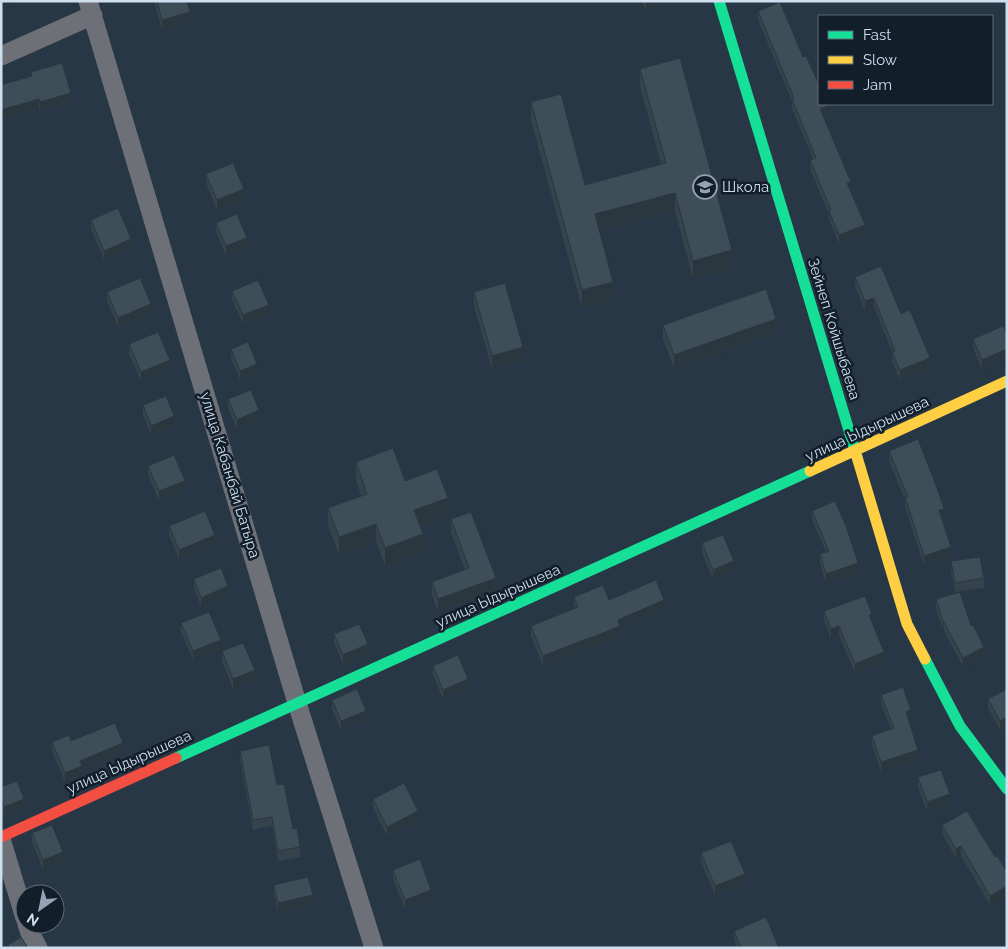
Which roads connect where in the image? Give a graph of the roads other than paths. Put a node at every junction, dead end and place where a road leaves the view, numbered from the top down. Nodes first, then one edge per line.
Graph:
1 (719, 1) edge
2 (91, 8) edge
3 (1, 56) edge
4 (1007, 381) edge
5 (855, 451) junction
6 (297, 703) junction
7 (1007, 789) edge
8 (1, 838) edge
9 (15, 885) edge
10 (31, 934) edge
11 (38, 948) edge
12 (374, 948) edge

1 - 5 street, Зейнеп Койшыбаева
2 - 3 street
2 - 6 street, улица Кабанбай Батыра
4 - 5 street, улица Ыдырышева
5 - 6 street, улица Ыдырышева
5 - 7 street, Зейнеп Койшыбаева
6 - 8 street, улица Ыдырышева
6 - 12 street, улица Кабанбай Батыра
8 - 9 street
10 - 11 street

